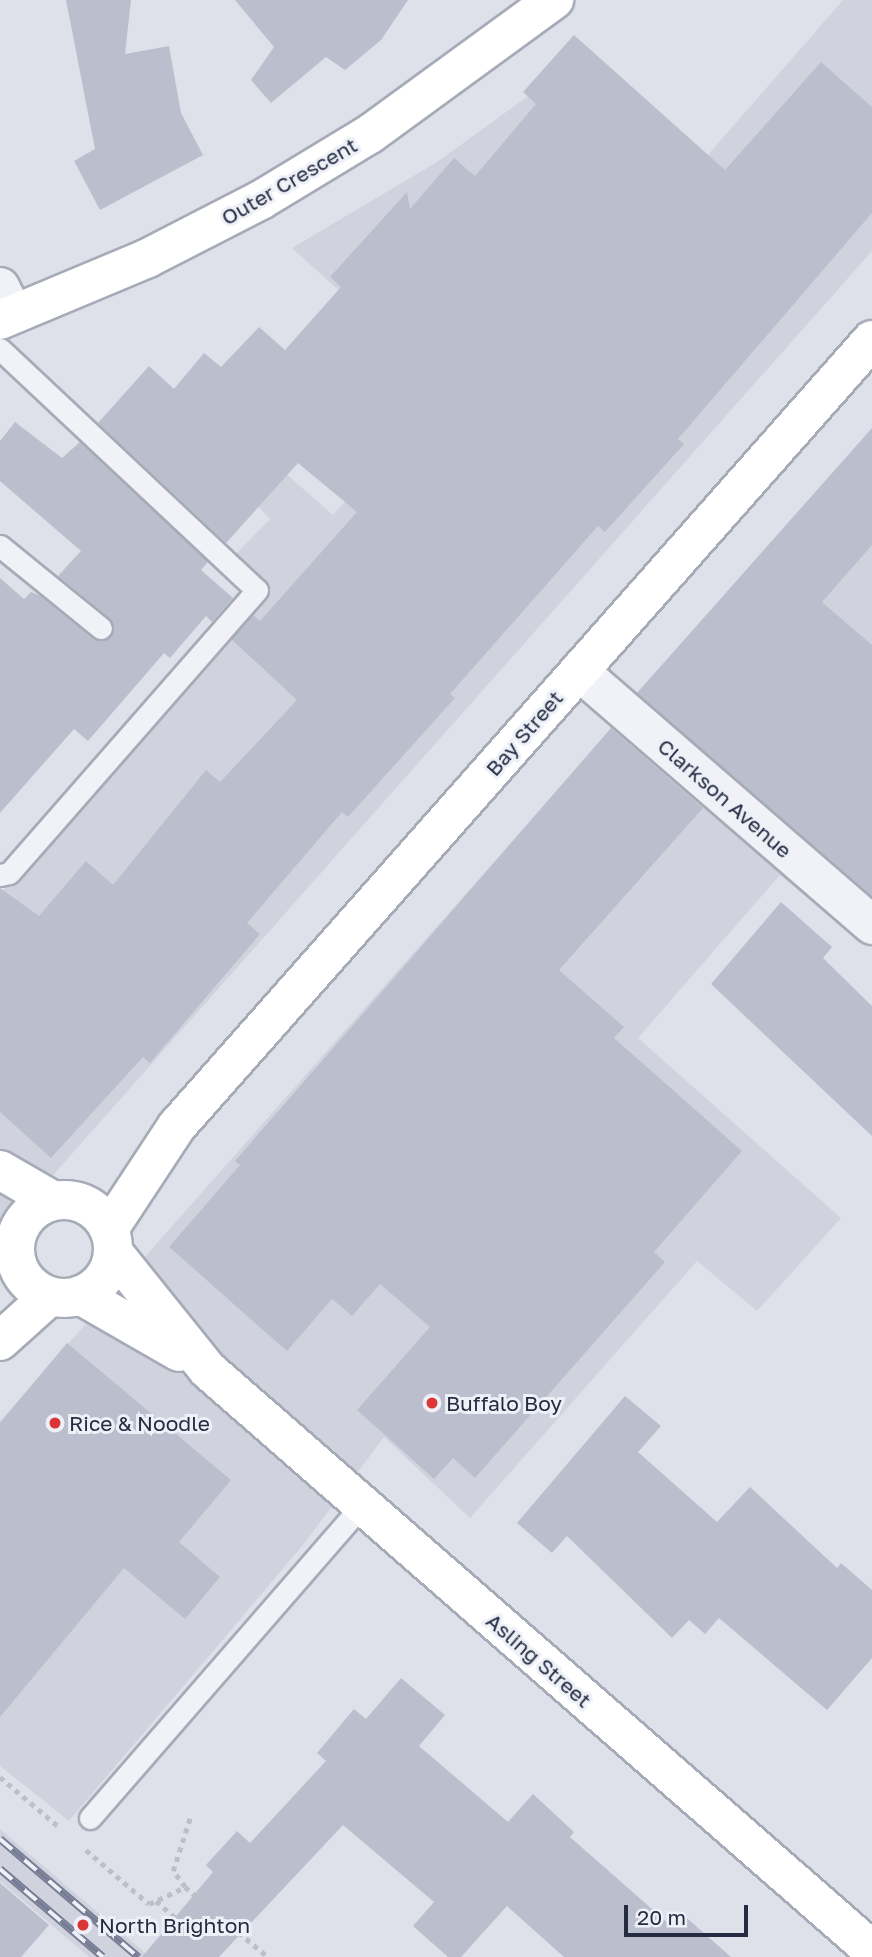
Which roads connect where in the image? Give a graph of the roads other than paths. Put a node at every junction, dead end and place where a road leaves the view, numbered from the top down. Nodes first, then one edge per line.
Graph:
1 (541, 3) edge
2 (5, 307) edge
3 (872, 340) edge
4 (0, 349) edge
5 (0, 546) edge
6 (101, 628) dead end
7 (579, 671) junction
8 (0, 876) edge
9 (872, 925) edge
10 (177, 1126) junction
11 (0, 1170) edge
12 (67, 1201) junction
13 (8, 1224) edge
14 (111, 1240) junction
15 (10, 1287) edge
16 (65, 1296) junction
17 (0, 1341) edge
18 (208, 1370) junction
19 (360, 1507) junction
20 (90, 1818) dead end
21 (872, 1950) edge

1 - 2 street, Outer Crescent
3 - 7 street, Bay Street
4 - 8 lane
5 - 6 lane
7 - 9 street, Clarkson Avenue
7 - 10 street, Bay Street
10 - 12 street, Bay Street
10 - 14 street, Bay Street
11 - 12 street
12 - 13 street
12 - 14 street
13 - 15 street
14 - 16 street
14 - 18 street, Asling Street
15 - 16 street
16 - 17 street
16 - 18 street, Asling Street
18 - 19 street, Asling Street
19 - 20 lane
19 - 21 street, Asling Street

